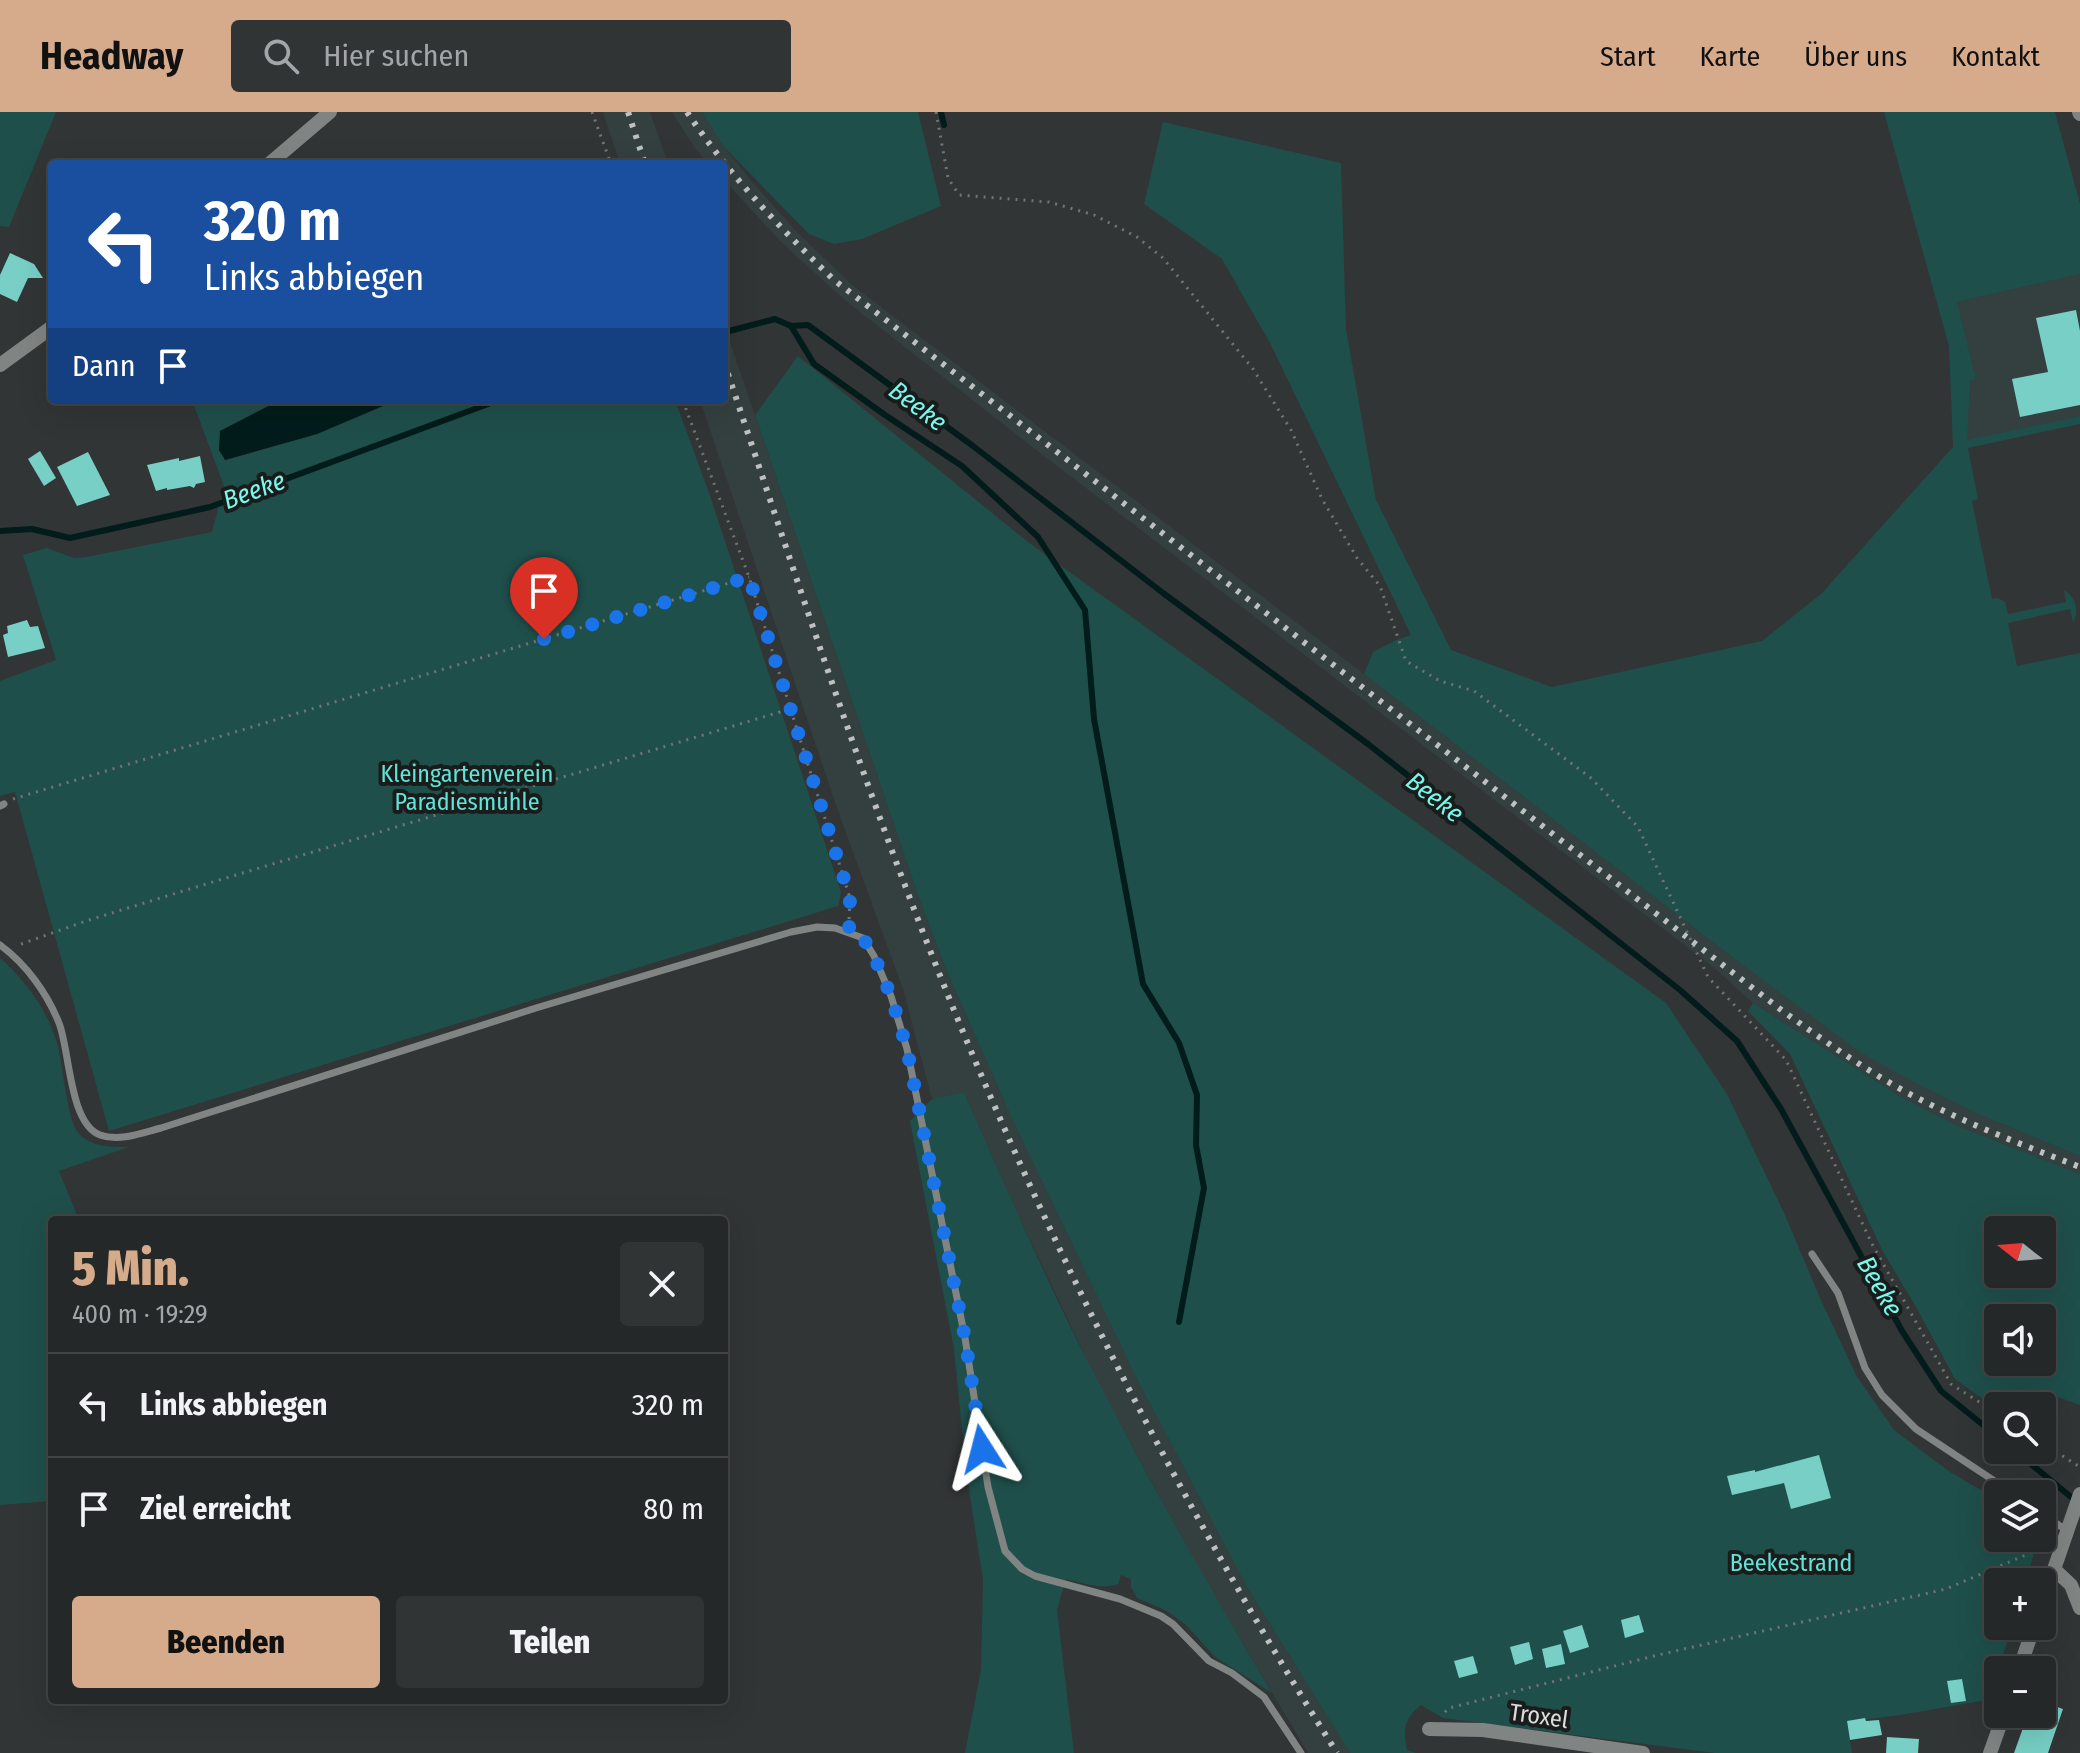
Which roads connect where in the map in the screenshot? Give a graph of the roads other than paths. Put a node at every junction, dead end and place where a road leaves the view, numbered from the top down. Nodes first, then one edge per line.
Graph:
1 (330, 112) edge
2 (274, 160) edge
3 (48, 330) edge
4 (0, 365) edge
5 (3, 947) edge
6 (1812, 1254) dead end
7 (1993, 1480) edge
8 (2080, 1494) edge
9 (2056, 1522) edge
10 (2067, 1531) junction
11 (2054, 1568) edge
12 (2056, 1571) edge
13 (2080, 1608) edge
14 (1999, 1728) edge
15 (1429, 1729) road end
16 (1301, 1753) edge
17 (1643, 1753) edge
18 (1990, 1753) edge

1 - 2 street
3 - 4 street
5 - 16 lane
6 - 7 lane
8 - 10 street
9 - 10 lane
10 - 11 street
12 - 13 street
14 - 18 street
15 - 17 street, Troxel

